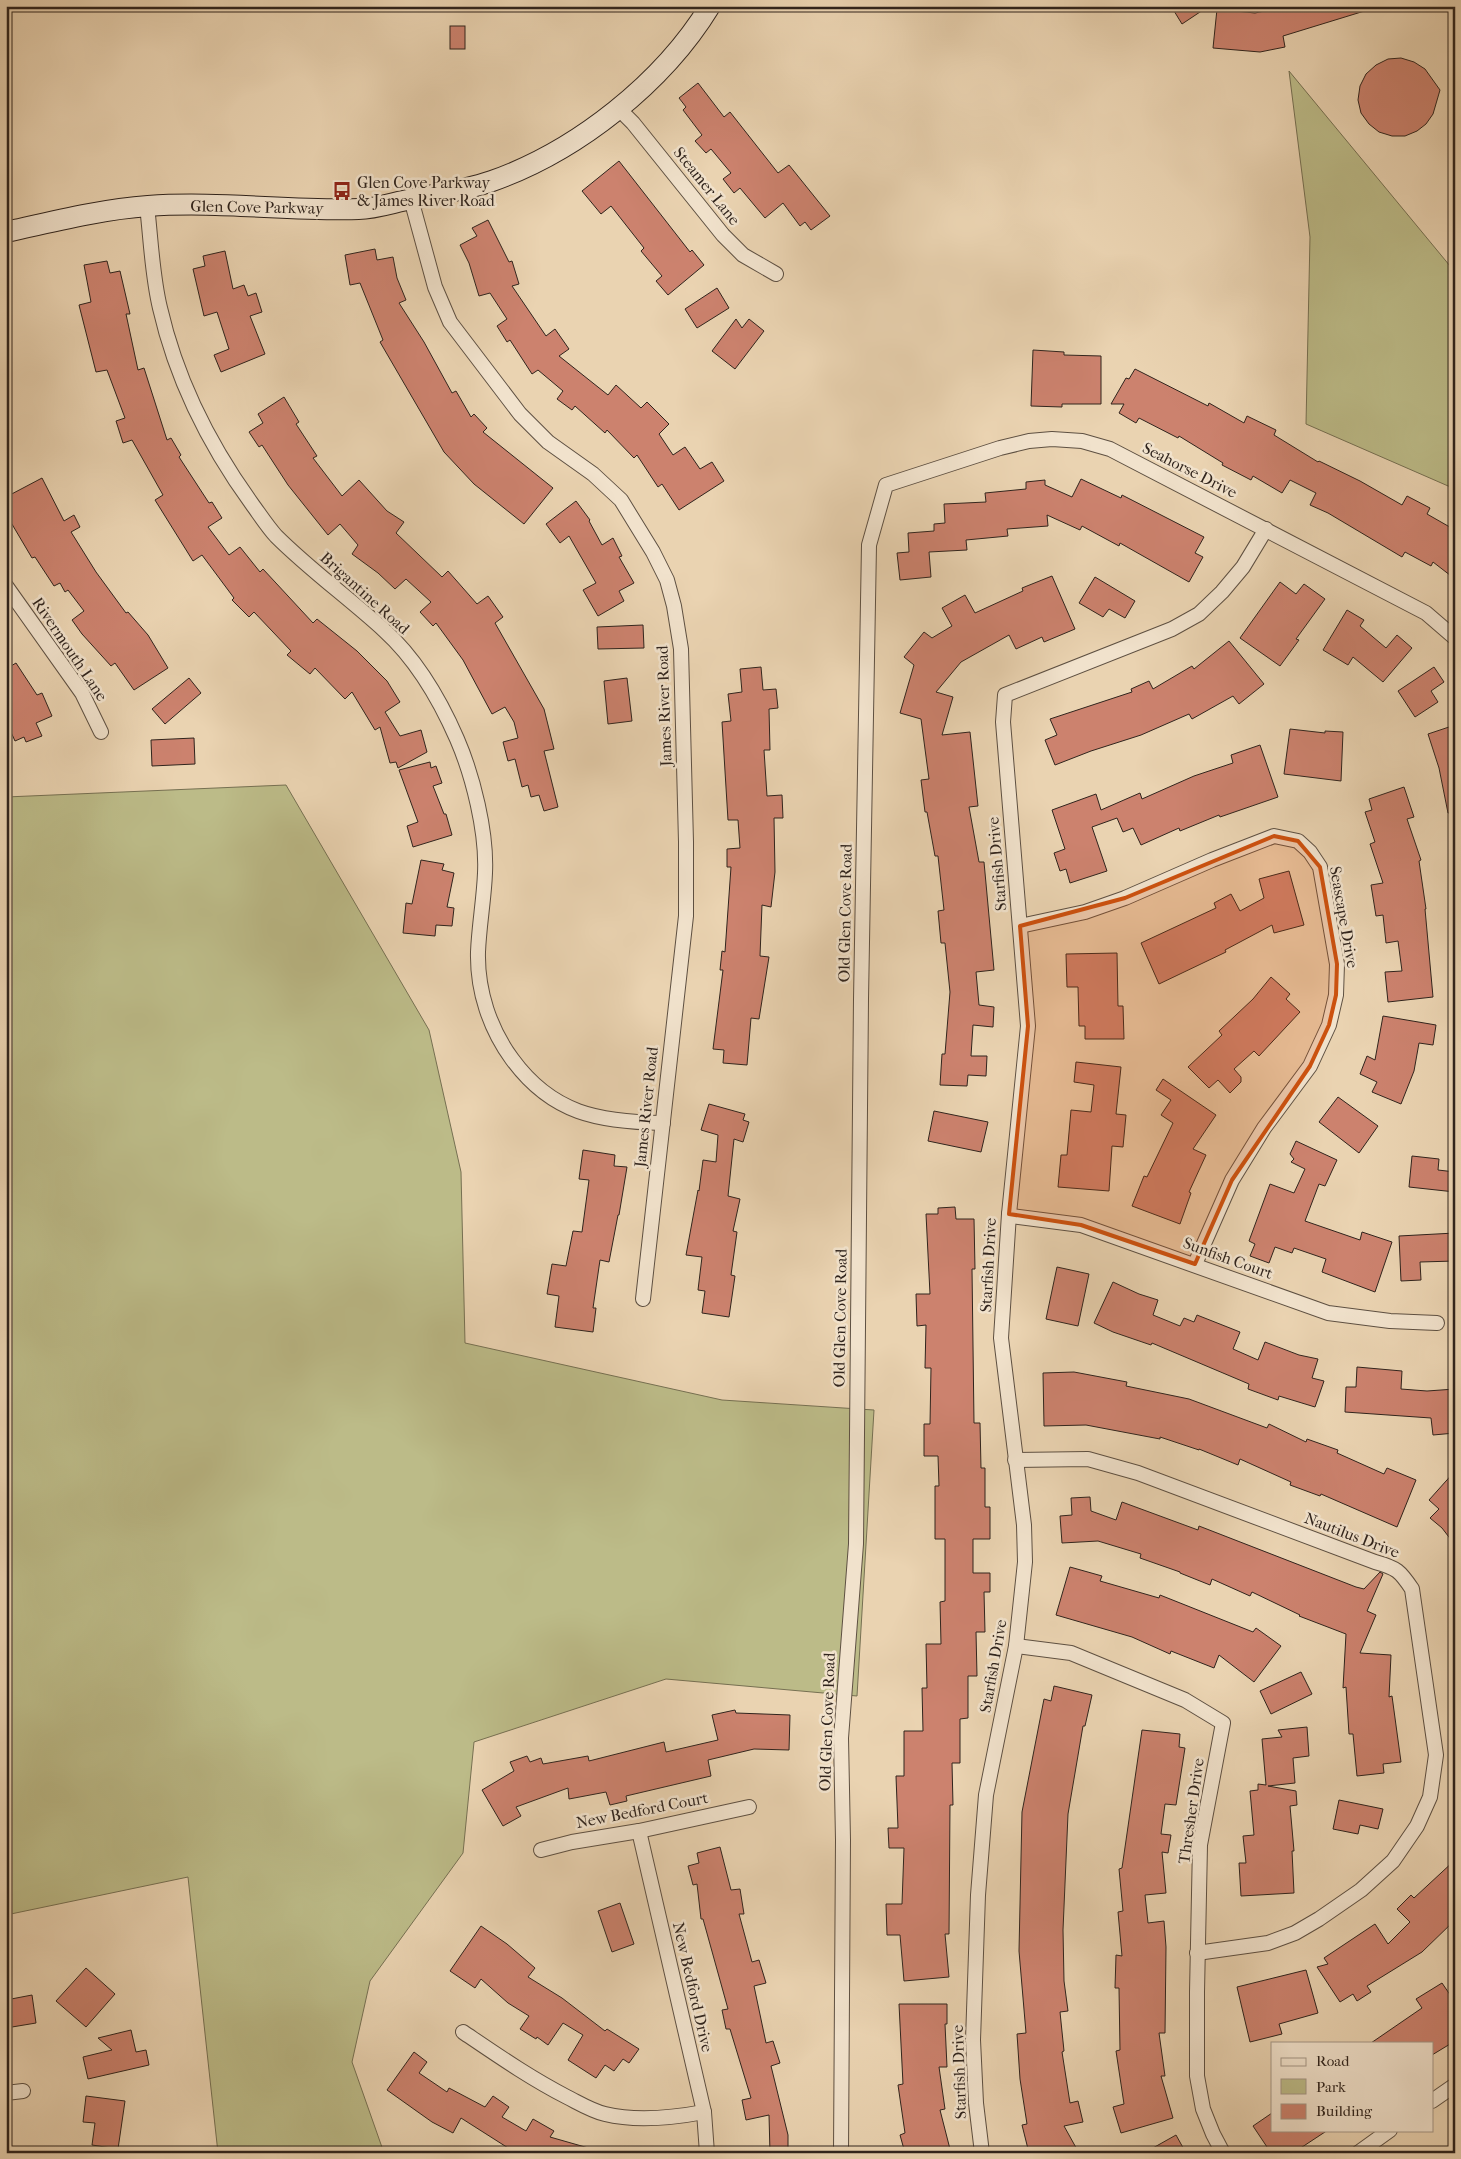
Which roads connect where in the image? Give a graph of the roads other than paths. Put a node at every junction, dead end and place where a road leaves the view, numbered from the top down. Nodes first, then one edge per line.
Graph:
1 (710, 6) edge
2 (620, 109) junction
3 (411, 199) junction
4 (147, 206) junction
5 (6, 232) edge
6 (776, 274) dead end
7 (886, 485) joint
8 (1266, 529) junction
9 (6, 586) edge
10 (1455, 638) edge
11 (101, 732) dead end
12 (1020, 926) junction
13 (663, 1123) junction
14 (1009, 1214) junction
15 (1195, 1264) junction
16 (643, 1299) dead end
17 (1437, 1323) dead end
18 (1015, 1460) junction
19 (1016, 1646) junction
20 (749, 1807) dead end
21 (639, 1831) junction
22 (541, 1850) dead end
23 (1197, 1953) junction
24 (462, 2032) dead end
25 (1455, 2085) edge
26 (23, 2090) dead end
27 (6, 2093) edge
28 (1434, 2100) edge
29 (704, 2112) junction
30 (1387, 2132) edge
31 (708, 2153) edge
32 (841, 2153) edge
33 (982, 2153) edge
34 (1223, 2153) edge
35 (1358, 2153) edge

1 - 2 street, Glen Cove Parkway
2 - 3 street, Glen Cove Parkway
2 - 6 street, Steamer Lane
3 - 4 street, Glen Cove Parkway
3 - 13 street, James River Road
4 - 5 street, Glen Cove Parkway
4 - 13 street, Brigantine Road
7 - 8 street, Seahorse Drive
7 - 32 street, Old Glen Cove Road
8 - 10 street, Seahorse Drive
8 - 12 street, Starfish Drive
9 - 11 street, Rivermouth Lane
12 - 14 street, Starfish Drive
12 - 15 street, Seascape Drive
13 - 16 street, James River Road
14 - 15 street, Sunfish Court
14 - 18 street, Starfish Drive
15 - 17 street, Sunfish Court
18 - 19 street, Starfish Drive
18 - 23 street, Nautilus Drive
19 - 23 street, Thresher Drive
19 - 33 street, Starfish Drive
20 - 21 street, New Bedford Court
21 - 22 street, New Bedford Court
21 - 29 street, New Bedford Drive
23 - 34 street, Thresher Drive
24 - 29 street
25 - 28 street
26 - 27 street
29 - 31 street, New Bedford Drive
30 - 35 street

